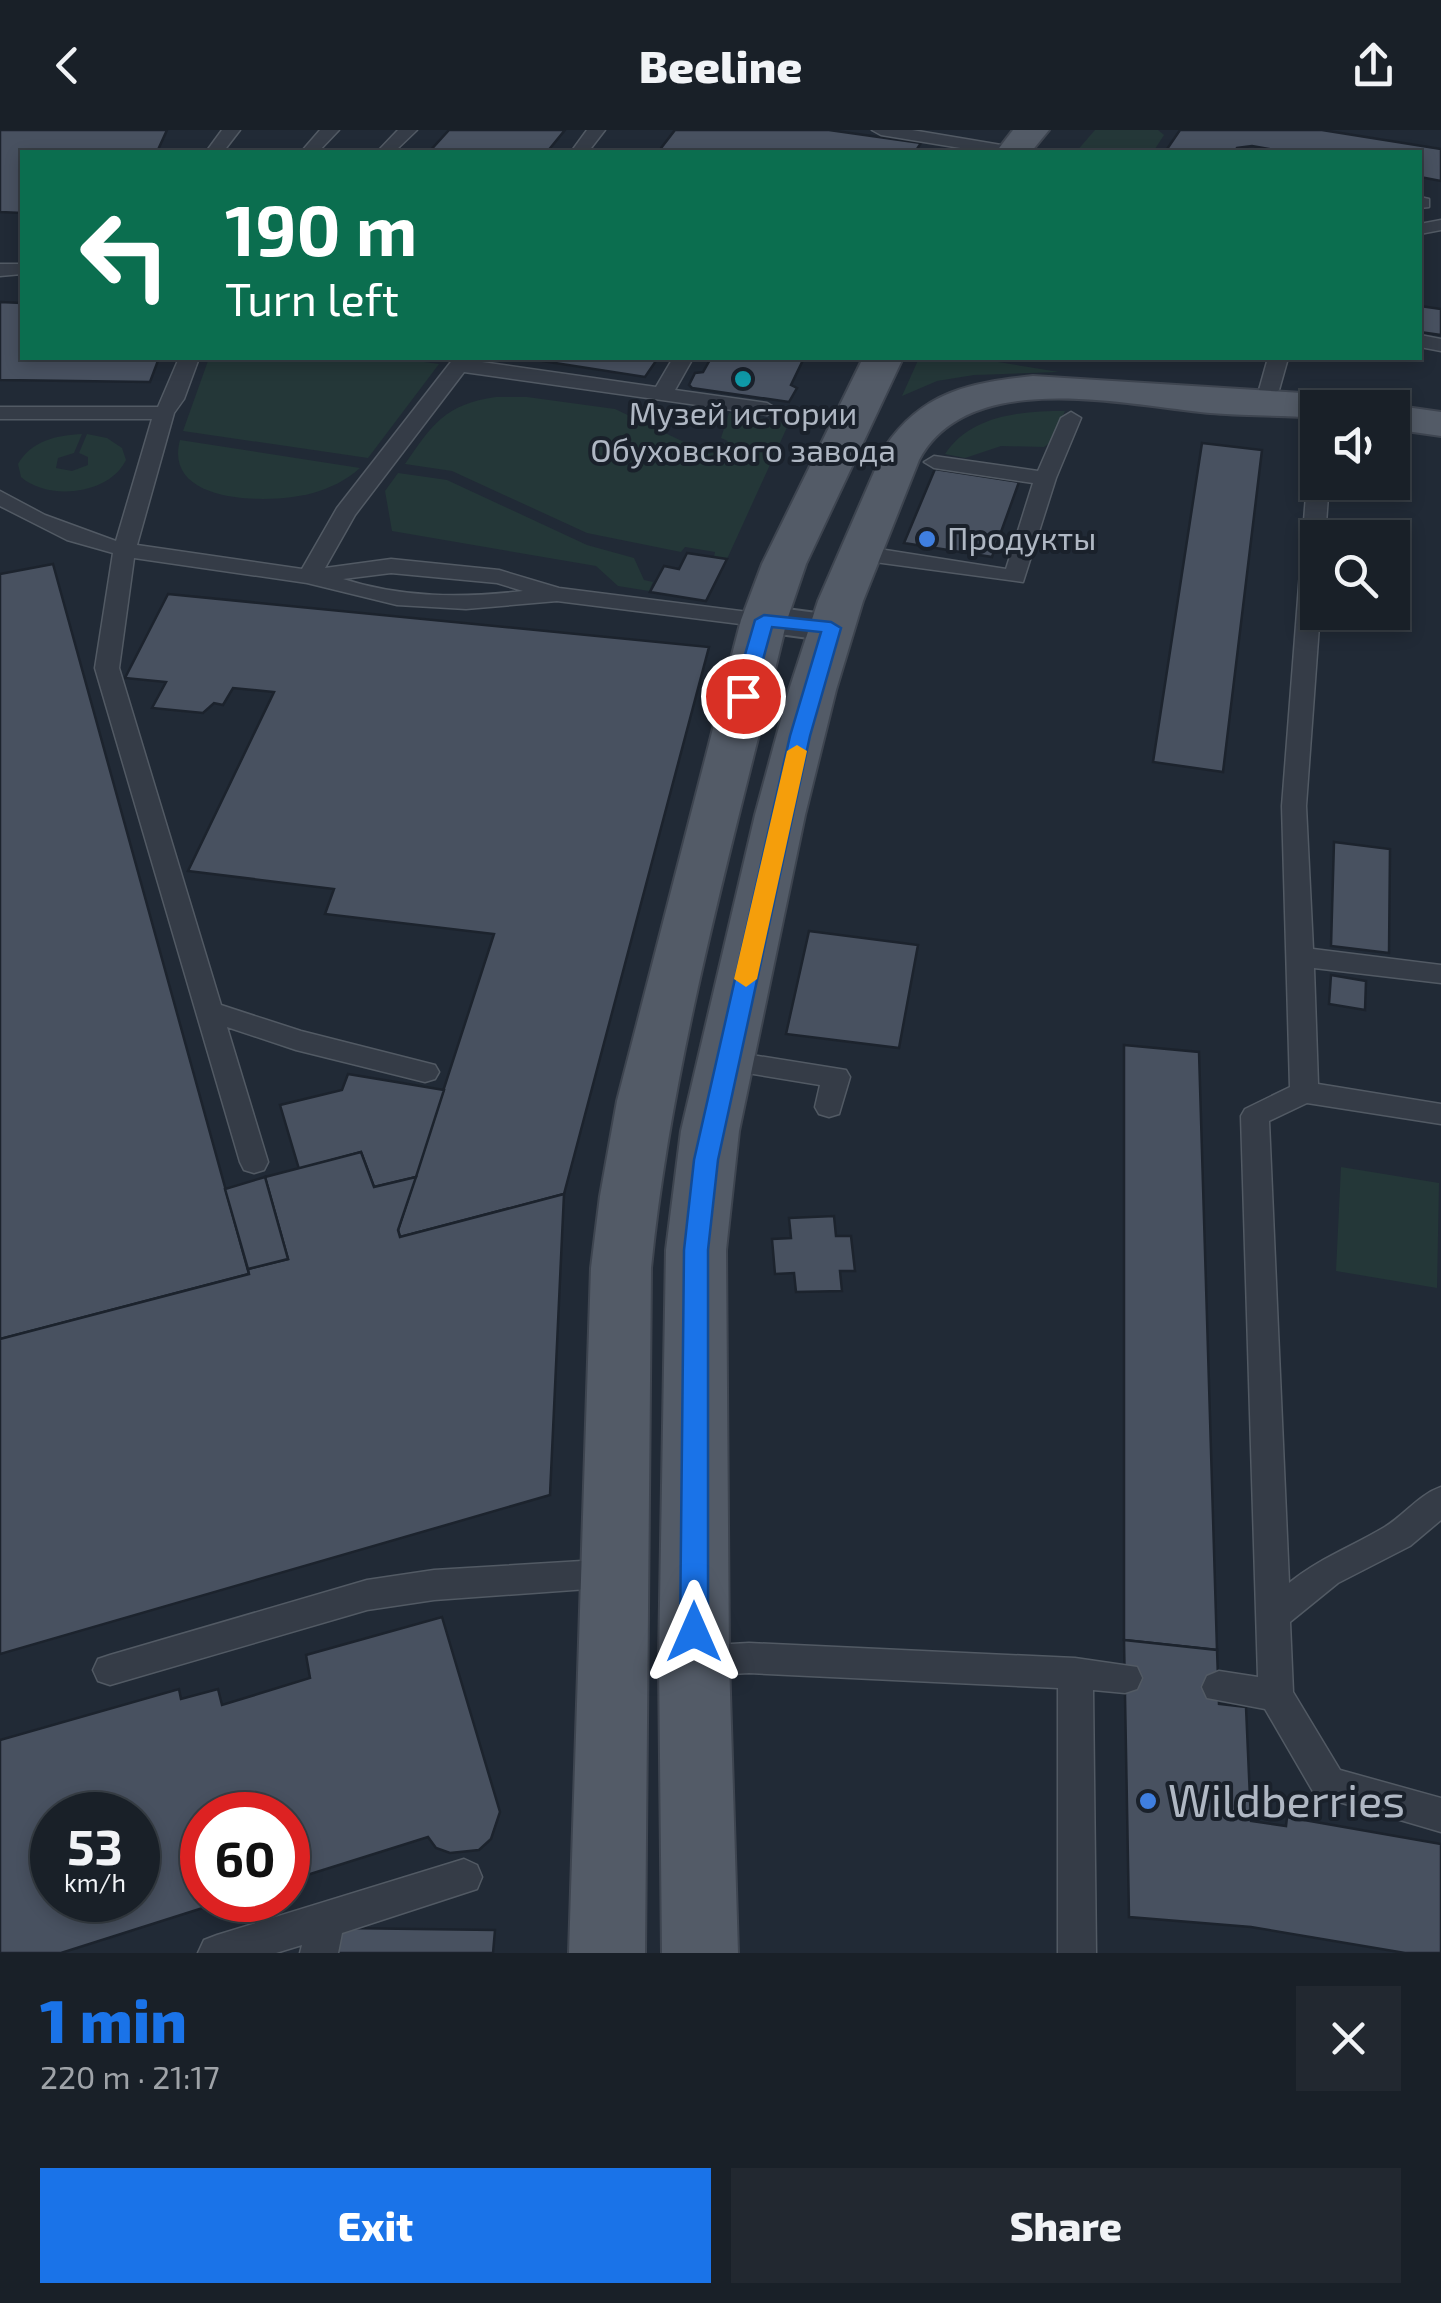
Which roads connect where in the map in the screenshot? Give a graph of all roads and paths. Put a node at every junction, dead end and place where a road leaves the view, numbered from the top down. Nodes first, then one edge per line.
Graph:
1 (232, 130) edge
2 (330, 130) edge
3 (408, 130) edge
4 (596, 130) edge
5 (881, 130) edge
6 (934, 146) edge
7 (216, 150) edge
8 (312, 150) edge
9 (387, 150) edge
10 (581, 150) edge
11 (987, 150) edge
12 (188, 360) edge
13 (681, 360) edge
14 (882, 360) edge
15 (1126, 360) edge
16 (461, 361) edge
17 (1300, 393) edge
18 (662, 394) junction
19 (1300, 396) edge
20 (767, 409) dead end
21 (0, 413) edge
22 (164, 413) junction
23 (1071, 418) dead end
24 (1410, 420) edge
25 (1441, 424) edge
26 (934, 462) dead end
27 (1046, 478) junction
28 (0, 496) edge
29 (1317, 500) edge
30 (124, 551) junction
31 (860, 553) junction
32 (309, 576) junction
33 (764, 620) junction
34 (831, 628) junction
35 (1300, 957) junction
36 (1441, 974) edge
37 (208, 1010) junction
38 (727, 1061) junction
39 (424, 1072) dead end
40 (1304, 1092) junction
41 (829, 1107) dead end
42 (1441, 1114) edge
43 (254, 1162) dead end
44 (1441, 1501) edge
45 (616, 1573) junction
46 (1274, 1616) junction
47 (694, 1662) junction
48 (110, 1670) dead end
49 (1076, 1674) junction
50 (1125, 1678) dead end
51 (1218, 1687) dead end
52 (1276, 1695) junction
53 (1441, 1815) edge
54 (464, 1877) dead end
55 (322, 1936) edge
56 (217, 1953) edge
57 (607, 1953) edge
58 (700, 1953) edge
59 (1077, 1953) edge

1 - 7 lane
2 - 8 lane
3 - 9 lane
4 - 10 lane
5 - 6 lane
6 - 11 lane
12 - 22 lane
13 - 18 lane
14 - 33 main road
15 - 17 main road
16 - 18 lane
16 - 32 lane
18 - 20 lane
19 - 31 main road
21 - 22 lane
22 - 30 lane
23 - 27 lane
24 - 25 main road
26 - 27 lane
27 - 31 lane
28 - 30 lane
29 - 35 lane
30 - 32 lane
30 - 37 lane
31 - 34 main road
32 - 33 lane
33 - 34 street
33 - 45 main road
34 - 38 main road
35 - 36 lane
35 - 40 lane
37 - 39 lane
37 - 43 lane
38 - 41 lane
38 - 47 main road
40 - 42 lane
40 - 46 lane
44 - 46 lane
45 - 48 lane
45 - 57 main road
46 - 52 lane
47 - 49 lane
47 - 58 main road
49 - 50 lane
49 - 59 lane
51 - 52 lane
52 - 53 lane
54 - 55 lane
55 - 56 lane

